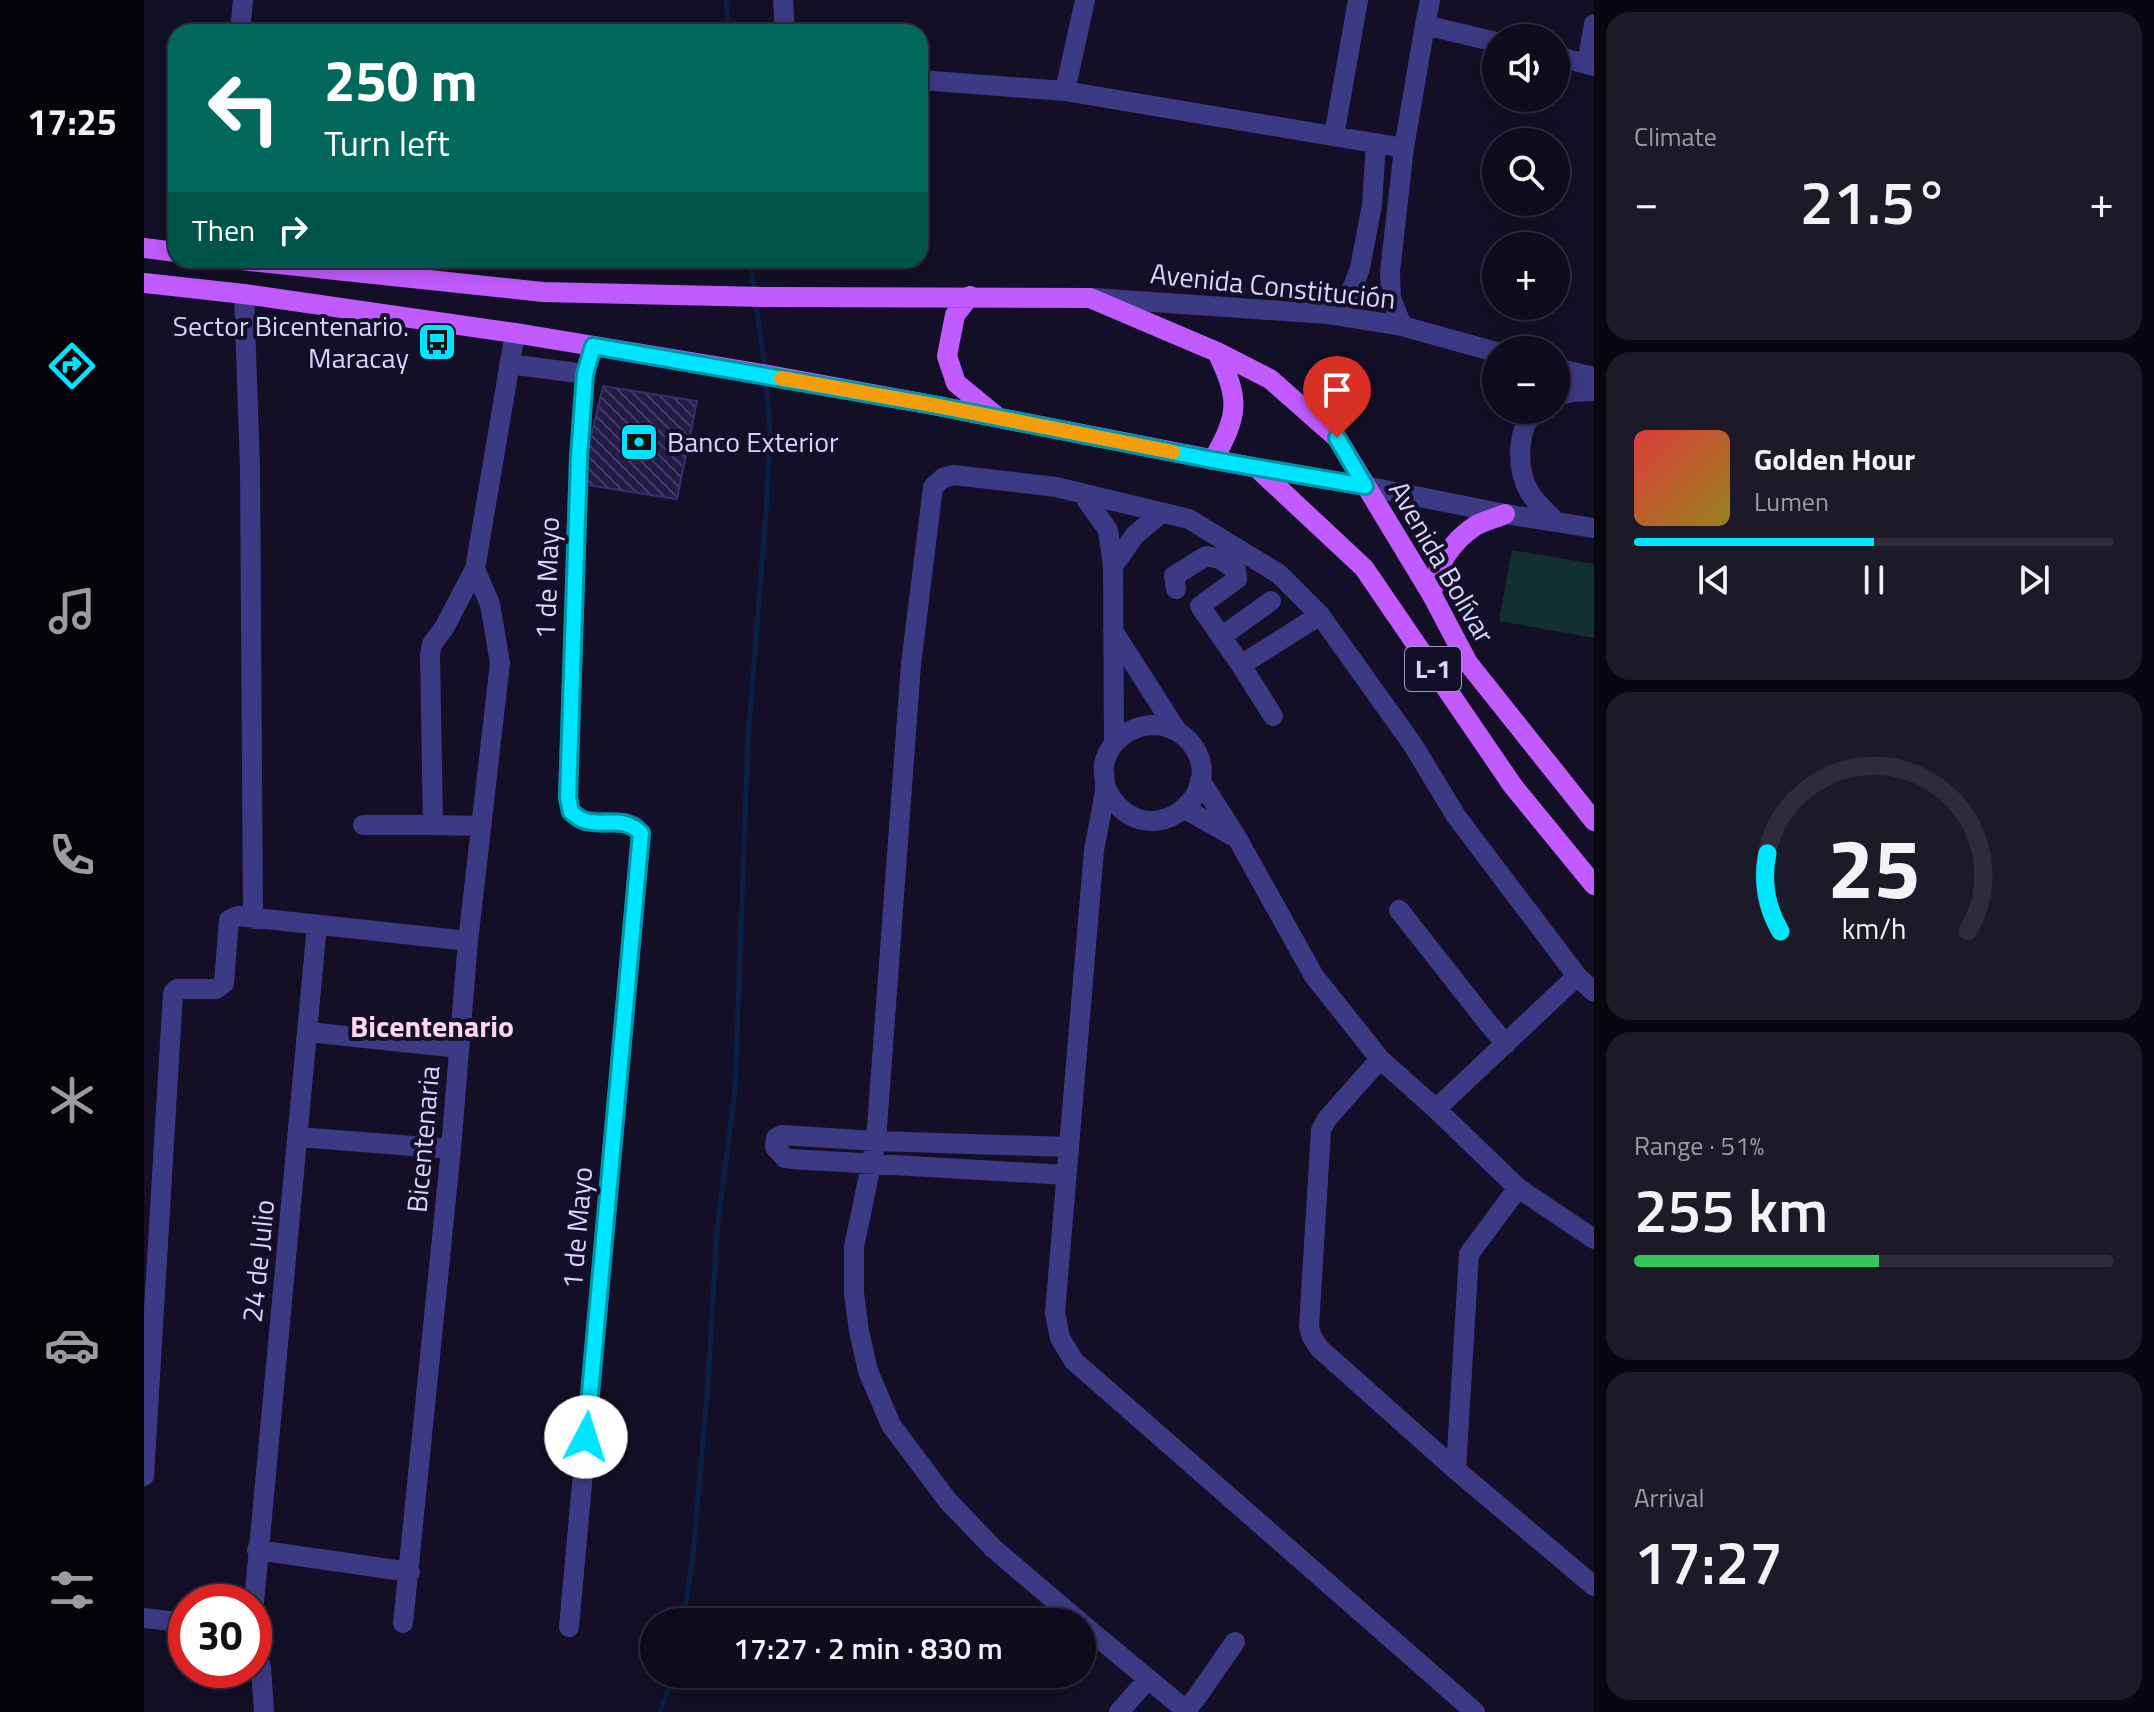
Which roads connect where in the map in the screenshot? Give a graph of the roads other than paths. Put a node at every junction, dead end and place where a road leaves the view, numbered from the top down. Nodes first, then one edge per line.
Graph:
1 (243, 0) edge
2 (783, 0) edge
3 (1085, 0) edge
4 (1358, 0) edge
5 (1430, 0) edge
6 (241, 24) edge
7 (784, 24) edge
8 (1594, 24) edge
9 (1425, 25) junction
10 (1482, 39) edge
11 (1570, 60) edge
12 (1591, 65) edge
13 (928, 81) edge
14 (1065, 91) junction
15 (1334, 136) junction
16 (1376, 143) junction
17 (1404, 158) junction
18 (1373, 166) junction
19 (144, 248) edge
20 (168, 251) edge
21 (316, 268) edge
22 (144, 283) edge
23 (244, 294) junction
24 (970, 296) junction
25 (1090, 298) junction
26 (1327, 314) junction
27 (1402, 326) junction
28 (515, 333) junction
29 (593, 346) junction
30 (1482, 348) edge
31 (1217, 352) junction
32 (509, 364) junction
33 (1570, 371) edge
34 (585, 374) junction
35 (1594, 377) edge
36 (1594, 391) edge
37 (1570, 392) edge
38 (999, 418) junction
39 (1526, 424) edge
40 (1213, 460) junction
41 (1257, 468) junction
42 (1365, 486) junction
43 (1083, 495) junction
44 (1161, 513) junction
45 (1505, 514) junction
46 (1555, 521) junction
47 (1594, 528) edge
48 (1113, 566) junction
49 (475, 569) junction
50 (1176, 589) dead end
51 (1432, 595) junction
52 (1271, 601) dead end
53 (1320, 615) junction
54 (1113, 631) junction
55 (1221, 637) junction
56 (1241, 665) junction
57 (1273, 716) dead end
58 (1177, 731) junction
59 (1114, 743) junction
60 (1200, 780) junction
61 (1105, 786) junction
62 (1185, 809) junction
63 (1123, 812) junction
64 (1594, 821) edge
65 (363, 825) dead end
66 (433, 825) junction
67 (480, 826) junction
68 (1237, 838) junction
69 (1094, 850) junction
70 (1594, 885) edge
71 (1399, 910) dead end
72 (253, 919) junction
73 (317, 925) junction
74 (468, 941) junction
75 (1577, 976) junction
76 (1594, 992) edge
77 (308, 1032) junction
78 (1506, 1044) junction
79 (459, 1048) junction
80 (1380, 1059) junction
81 (1436, 1109) junction
82 (298, 1137) junction
83 (876, 1141) junction
84 (1069, 1147) junction
85 (451, 1149) junction
86 (873, 1164) junction
87 (1066, 1175) junction
88 (1518, 1188) junction
89 (1594, 1239) edge
90 (1456, 1470) junction
91 (144, 1476) edge
92 (257, 1550) junction
93 (410, 1572) junction
94 (255, 1584) edge
95 (1594, 1584) edge
96 (1063, 1608) edge
97 (144, 1618) edge
98 (168, 1621) edge
99 (403, 1623) dead end
100 (569, 1627) dead end
101 (1096, 1636) edge
102 (1235, 1642) dead end
103 (1148, 1679) junction
104 (262, 1688) edge
105 (1187, 1711) edge
106 (264, 1712) edge
107 (1119, 1712) edge
108 (1475, 1712) edge

1 - 6 street
2 - 7 street
3 - 14 street
4 - 15 street
5 - 9 street
8 - 12 street
9 - 10 street
9 - 17 street
11 - 12 street
13 - 14 street
14 - 15 street
15 - 16 street
16 - 17 street
16 - 18 street
17 - 18 street
17 - 27 street
18 - 26 street
19 - 20 main road
21 - 24 main road, L-1
22 - 23 main road
23 - 28 main road
23 - 72 street
24 - 25 main road, L-1
24 - 38 main road
25 - 26 street, Avenida Constitución
25 - 31 main road, Avenida Bolívar / L-1
26 - 27 street, Avenida Constitución
27 - 30 street, Avenida Constitución
28 - 29 main road
28 - 32 street
29 - 34 street, 1 de Mayo
29 - 38 main road
31 - 40 main road
31 - 42 main road, Avenida Bolívar / L-1
32 - 34 street
32 - 49 street
33 - 35 street
34 - 100 street, 1 de Mayo
36 - 37 street
38 - 40 main road
39 - 46 street
40 - 41 main road
41 - 42 street
41 - 70 main road, L-1
42 - 45 street
42 - 51 main road, Avenida Bolívar / L-1
43 - 44 street
43 - 48 street
43 - 83 street
44 - 48 street
44 - 53 street
45 - 46 street
45 - 51 main road
46 - 47 street
48 - 54 street
49 - 66 street
49 - 67 street, Bicentenaria
50 - 55 street
51 - 64 main road, Avenida Bolívar / L-1
52 - 55 street
53 - 56 street
53 - 75 street
54 - 58 street
54 - 59 street
55 - 56 street
56 - 57 street
58 - 59 street
58 - 60 street
59 - 61 street
60 - 62 street
60 - 68 street
61 - 63 street
61 - 69 street
62 - 63 street
62 - 68 street
63 - 69 street
65 - 66 street
66 - 67 street
67 - 74 street, Bicentenaria
68 - 80 street
69 - 84 street
71 - 78 street
72 - 73 street
72 - 91 street
73 - 74 street
73 - 77 street, 24 de Julio
74 - 79 street, Bicentenaria
75 - 76 street
75 - 78 street
77 - 79 street
77 - 82 street, 24 de Julio
78 - 81 street
79 - 85 street, Bicentenaria
80 - 81 street
80 - 90 street
81 - 88 street
82 - 85 street
82 - 92 street, 24 de Julio
83 - 84 street
83 - 86 street
83 - 86 street
84 - 87 street
85 - 93 street, Bicentenaria
86 - 87 street
86 - 96 street
87 - 108 street
88 - 89 street
88 - 90 street
90 - 95 street
92 - 93 street
92 - 94 street, 24 de Julio
93 - 99 street, Bicentenaria
97 - 98 street
101 - 103 street
102 - 105 street
103 - 105 street
103 - 107 street
104 - 106 street

